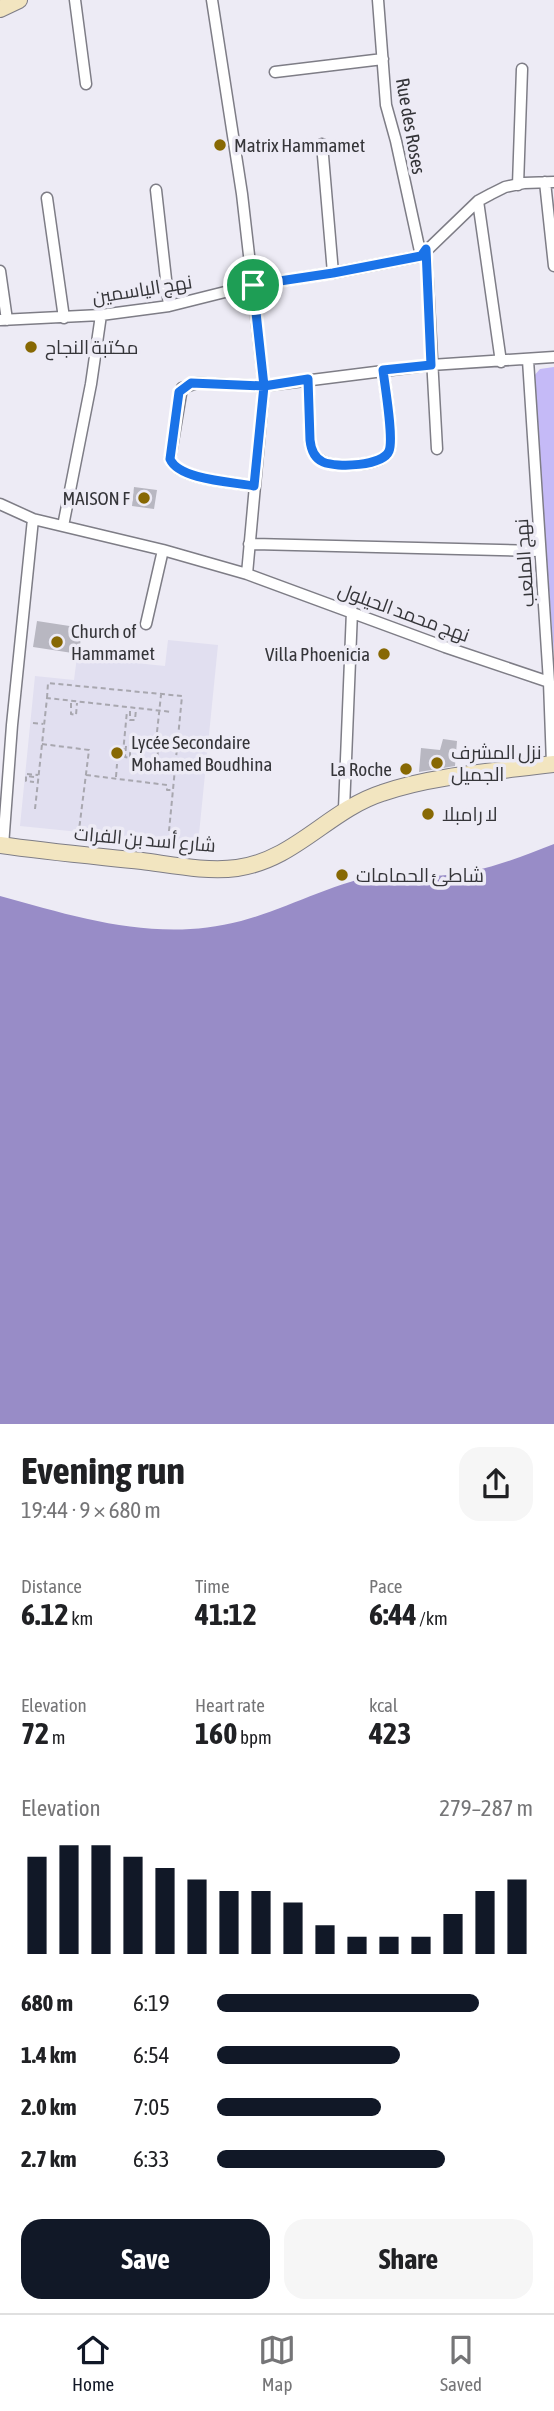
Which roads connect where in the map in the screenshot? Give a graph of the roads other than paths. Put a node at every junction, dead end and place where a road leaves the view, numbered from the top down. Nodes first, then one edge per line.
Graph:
1 (19, 0) edge
2 (75, 0) edge
3 (212, 0) edge
4 (378, 0) edge
5 (0, 9) edge
6 (383, 59) junction
7 (522, 69) dead end
8 (275, 72) dead end
9 (86, 84) dead end
10 (322, 144) dead end
11 (550, 182) edge
12 (518, 184) junction
13 (156, 190) dead end
14 (47, 198) dead end
15 (478, 201) junction
16 (424, 252) junction
17 (554, 266) edge
18 (0, 271) edge
19 (333, 273) junction
20 (253, 285) junction
21 (169, 306) junction
22 (101, 315) junction
23 (64, 318) junction
24 (4, 320) edge
25 (554, 357) edge
26 (528, 360) junction
27 (501, 362) junction
28 (431, 365) junction
29 (383, 370) junction
30 (308, 379) junction
31 (264, 386) junction
32 (437, 449) dead end
33 (254, 486) junction
34 (0, 505) edge
35 (33, 519) junction
36 (62, 526) junction
37 (249, 544) junction
38 (163, 550) junction
39 (540, 551) junction
40 (247, 574) junction
41 (352, 611) junction
42 (146, 624) dead end
43 (550, 682) junction
44 (553, 764) edge
45 (344, 809) junction
46 (1, 845) edge

1 - 5 street
2 - 9 street
3 - 20 street
4 - 6 street, Rue des Roses
6 - 8 street
6 - 16 street, Rue des Roses
7 - 12 street
10 - 19 street
11 - 12 street
11 - 17 street
12 - 15 street
13 - 21 street
14 - 23 street
15 - 16 street
15 - 27 street
16 - 19 street, نهج الياسمين
16 - 28 street, Rue des Roses
18 - 24 street
19 - 20 street, نهج الياسمين
20 - 21 street, نهج الياسمين
20 - 31 street
21 - 22 street, نهج الياسمين
22 - 23 street, نهج الياسمين
22 - 36 street
23 - 24 street, نهج الياسمين
25 - 26 street
26 - 27 street
26 - 39 street, نهج الملعب
27 - 28 street
28 - 29 street
28 - 32 street, Rue des Roses
29 - 30 street
29 - 30 street
30 - 31 street
31 - 33 street
31 - 33 street
33 - 37 street
34 - 35 street, نهج محمد الحيلول
35 - 36 street, نهج محمد الحيلول
35 - 46 street
36 - 38 street, نهج محمد الحيلول
37 - 39 street
37 - 40 street
38 - 40 street, نهج محمد الحيلول
38 - 42 street
39 - 43 street, نهج الملعب
40 - 41 street, نهج محمد الحيلول
41 - 43 street, نهج محمد الحيلول
41 - 45 street
43 - 44 street, نهج الملعب
44 - 45 street, شارع أسد بن الفرات
45 - 46 street, شارع أسد بن الفرات

